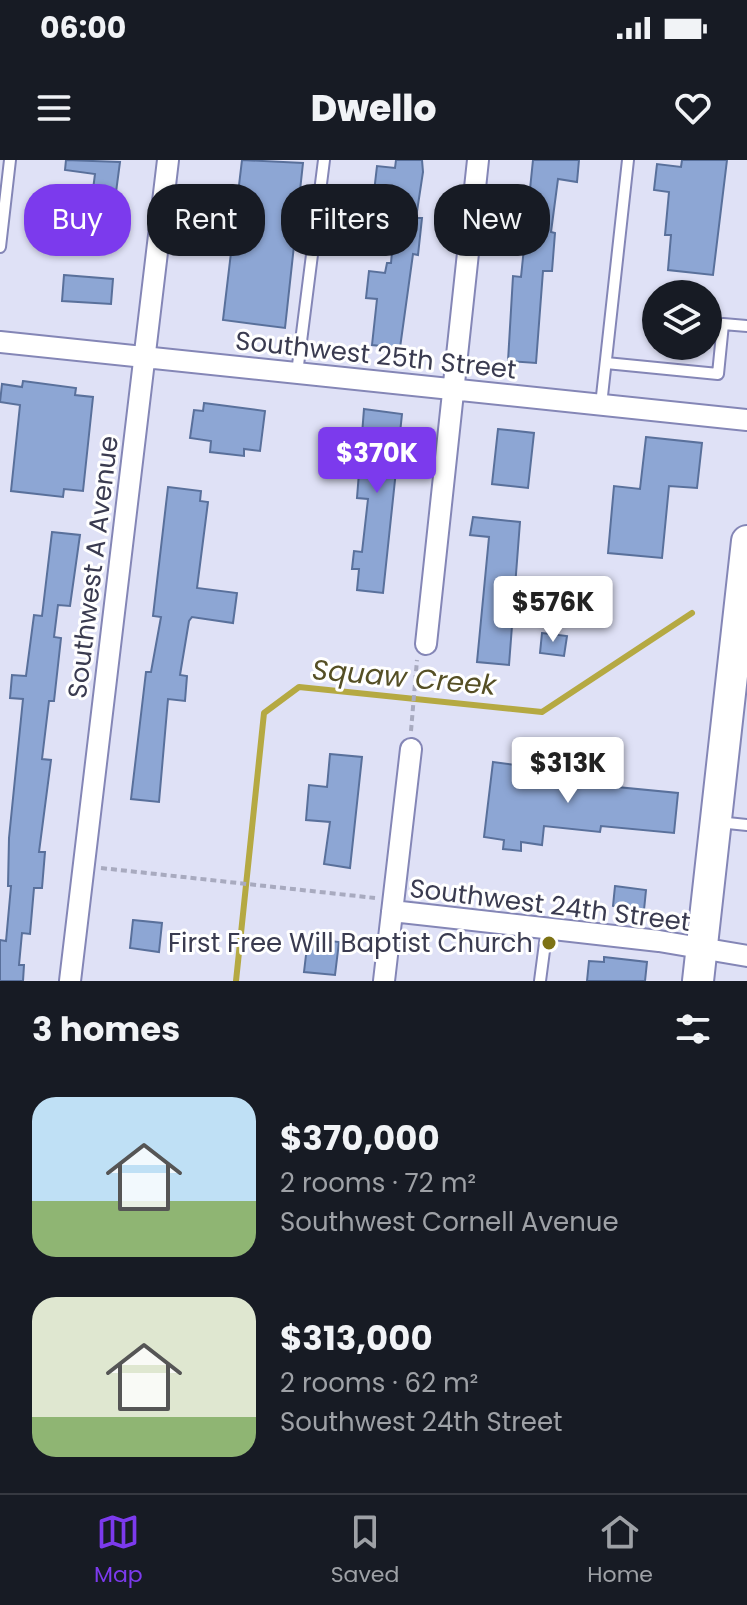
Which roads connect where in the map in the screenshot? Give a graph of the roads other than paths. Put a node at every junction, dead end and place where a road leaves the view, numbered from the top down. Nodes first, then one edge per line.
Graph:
1 (10, 160) edge
2 (168, 160) edge
3 (324, 160) edge
4 (478, 160) edge
5 (628, 160) edge
6 (0, 247) edge
7 (747, 326) edge
8 (0, 342) edge
9 (144, 357) junction
10 (606, 363) junction
11 (297, 373) junction
12 (454, 390) junction
13 (601, 405) junction
14 (747, 420) edge
15 (747, 541) edge
16 (746, 550) edge
17 (426, 644) dead end
18 (739, 691) edge
19 (411, 739) road end
20 (716, 821) junction
21 (747, 825) edge
22 (393, 906) junction
23 (547, 928) junction
24 (702, 950) junction
25 (747, 956) edge
26 (70, 981) edge
27 (384, 981) edge
28 (540, 981) edge
29 (698, 981) edge

1 - 6 lane
2 - 9 street, Southwest A Avenue
3 - 11 lane
4 - 12 street
5 - 10 lane
7 - 10 lane
8 - 9 street, Southwest 25th Street
9 - 11 street, Southwest 25th Street
9 - 26 street, Southwest A Avenue
10 - 13 lane
11 - 12 street, Southwest 25th Street
12 - 13 street, Southwest 25th Street
12 - 17 street
13 - 14 street, Southwest 25th Street
15 - 16 main road
16 - 18 main road
18 - 20 main road
19 - 22 street
20 - 21 lane
20 - 24 main road
22 - 23 street, Southwest 24th Street
22 - 27 street
23 - 24 street, Southwest 24th Street
23 - 28 lane
24 - 25 street, Southwest 24th Street
24 - 29 main road

